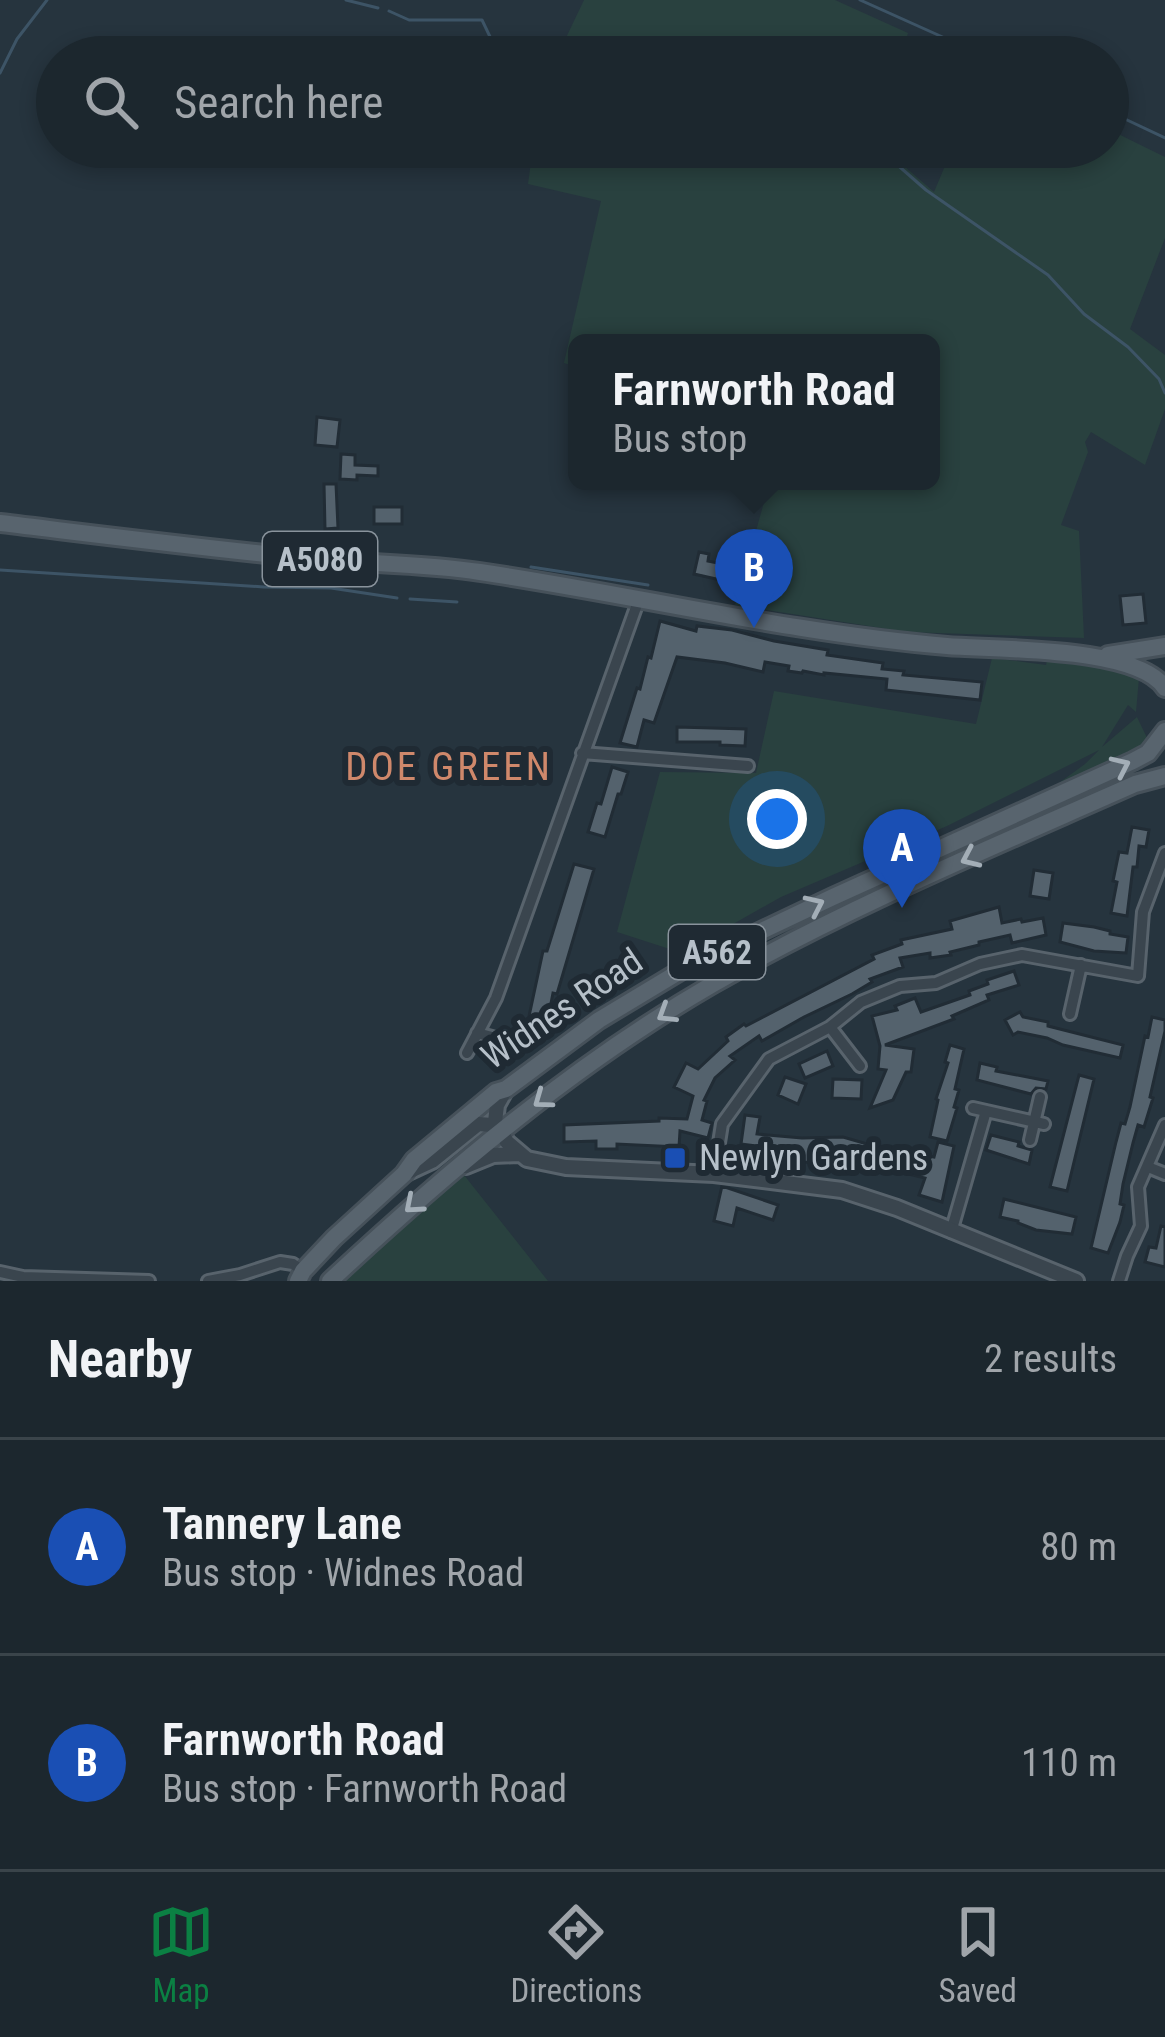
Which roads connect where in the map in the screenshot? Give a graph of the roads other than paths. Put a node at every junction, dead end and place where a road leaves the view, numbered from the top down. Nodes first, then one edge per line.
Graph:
1 (0, 524) edge
2 (639, 599) junction
3 (1165, 646) edge
4 (1096, 657) junction
5 (1165, 688) edge
6 (1165, 731) edge
7 (583, 753) junction
8 (748, 766) dead end
9 (1165, 776) edge
10 (1165, 853) edge
11 (1081, 965) junction
12 (1070, 1014) dead end
13 (830, 1028) junction
14 (477, 1033) junction
15 (467, 1053) dead end
16 (496, 1057) dead end
17 (860, 1066) dead end
18 (506, 1089) junction
19 (1040, 1097) dead end
20 (1039, 1123) junction
21 (1165, 1125) edge
22 (500, 1132) junction
23 (1030, 1140) dead end
24 (519, 1154) junction
25 (1148, 1167) junction
26 (450, 1173) junction
27 (404, 1174) junction
28 (714, 1174) junction
29 (1165, 1174) edge
30 (951, 1232) junction
31 (0, 1271) edge
32 (301, 1276) edge
33 (149, 1281) edge
34 (208, 1281) edge
35 (330, 1281) edge
36 (1076, 1281) edge
37 (1119, 1281) edge

1 - 2 main road, A5080
2 - 4 main road, A5080
2 - 7 street
3 - 4 main road, A5080
4 - 5 main road, A5080
18 -> 6 main road, Widnes Road / A562
7 - 8 street
7 - 14 street
9 -> 22 main road, Widnes Road / A562
10 - 11 street
11 - 12 street
11 - 13 street
13 - 17 street
13 - 28 street
14 - 15 street
14 - 16 street
18 - 22 street
18 - 27 main road, Widnes Road / A562
19 - 20 street
20 - 23 street
20 - 30 street
21 - 25 street
22 - 24 street
22 - 26 main road, Widnes Road / A562
22 - 27 street
24 - 26 street
24 - 28 street
25 - 29 street
25 - 37 street
26 -> 35 main road, Widnes Road / A562
27 - 32 main road, Widnes Road / A562
28 - 30 street
30 - 36 street
31 - 33 street
32 - 34 street

